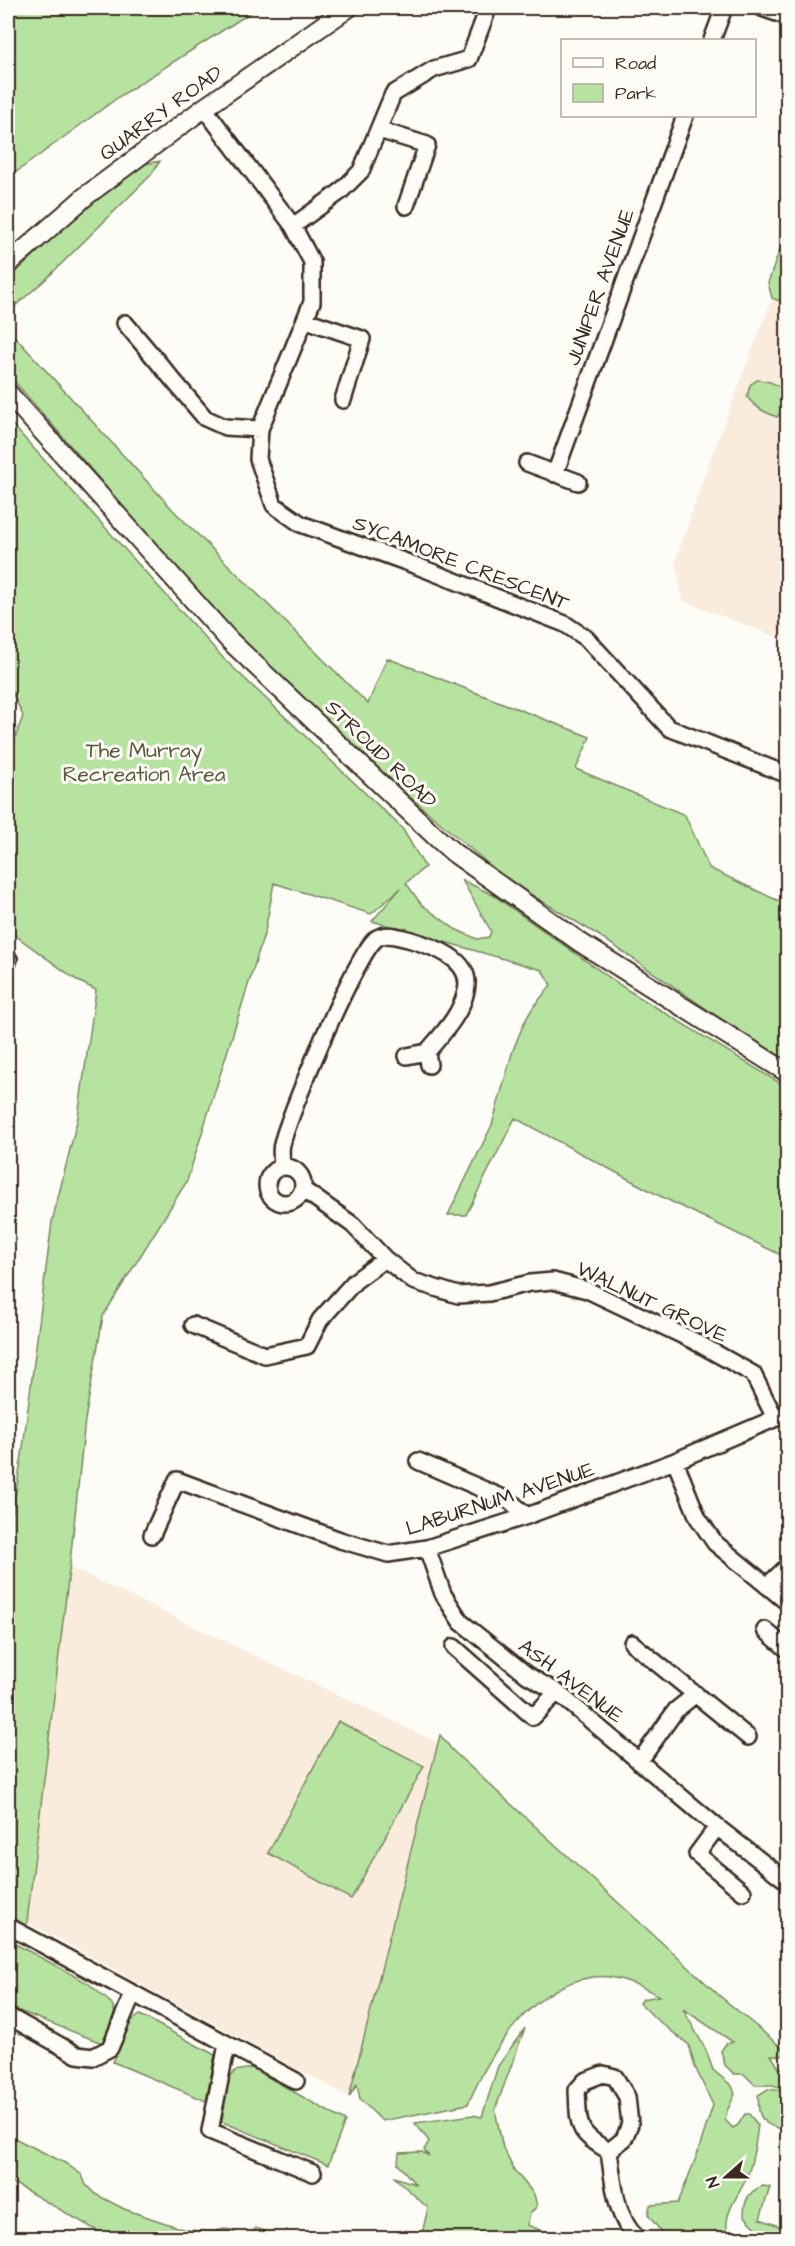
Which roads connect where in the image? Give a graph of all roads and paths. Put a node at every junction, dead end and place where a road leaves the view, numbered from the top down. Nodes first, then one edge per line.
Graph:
1 (348, 8) edge
2 (724, 8) edge
3 (762, 8) edge
4 (486, 14) dead end
5 (788, 17) edge
6 (712, 39) edge
7 (204, 108) junction
8 (685, 117) edge
9 (380, 130) junction
10 (406, 206) dead end
11 (293, 226) junction
12 (8, 264) edge
13 (306, 320) junction
14 (125, 323) dead end
15 (8, 393) edge
16 (343, 400) dead end
17 (260, 429) junction
18 (526, 463) dead end
19 (555, 474) junction
20 (578, 482) dead end
21 (788, 775) edge
22 (407, 1056) dead end
23 (788, 1073) edge
24 (282, 1167) junction
25 (302, 1191) junction
26 (385, 1259) junction
27 (192, 1325) dead end
28 (781, 1415) edge
29 (418, 1461) dead end
30 (675, 1461) junction
31 (527, 1516) junction
32 (152, 1534) dead end
33 (427, 1548) junction
34 (788, 1566) edge
35 (767, 1586) junction
36 (788, 1603) edge
37 (765, 1630) dead end
38 (632, 1643) dead end
39 (454, 1647) dead end
40 (788, 1650) edge
41 (557, 1692) junction
42 (696, 1694) junction
43 (748, 1737) dead end
44 (639, 1762) junction
45 (717, 1827) junction
46 (788, 1882) edge
47 (743, 1892) dead end
48 (8, 1926) edge
49 (133, 1994) junction
50 (8, 2016) edge
51 (227, 2044) junction
52 (296, 2081) dead end
53 (609, 2151) junction
54 (313, 2173) dead end
55 (638, 2238) edge

1 - 7 street, QUARRY ROAD
2 - 6 street
3 - 5 street
4 - 9 street
7 - 11 street, SYCAMORE CRESCENT
7 - 12 street, QUARRY ROAD
8 - 19 street, JUNIPER AVENUE
9 - 10 street
9 - 11 street
11 - 13 street, SYCAMORE CRESCENT
13 - 16 street
13 - 17 street, SYCAMORE CRESCENT
14 - 17 street
15 - 23 street, STROUD ROAD
17 - 21 street, SYCAMORE CRESCENT
18 - 19 street
19 - 20 street
22 - 24 street
24 - 25 street
24 - 25 street
25 - 26 street, WALNUT GROVE
26 - 27 street
26 - 28 street, WALNUT GROVE
28 - 30 street, LABURNUM AVENUE
29 - 31 street
30 - 31 street, LABURNUM AVENUE
30 - 35 street
31 - 33 street, LABURNUM AVENUE
32 - 33 street, LABURNUM AVENUE
33 - 41 street, ASH AVENUE
34 - 35 street
35 - 36 street
37 - 40 street
38 - 42 street
39 - 41 street
41 - 44 street, ASH AVENUE
42 - 43 street
42 - 44 street
44 - 45 street, ASH AVENUE
45 - 46 street, ASH AVENUE
45 - 47 street
48 - 49 street
49 - 50 street
49 - 51 street
51 - 52 street
51 - 54 street
53 - 53 street
53 - 55 street

